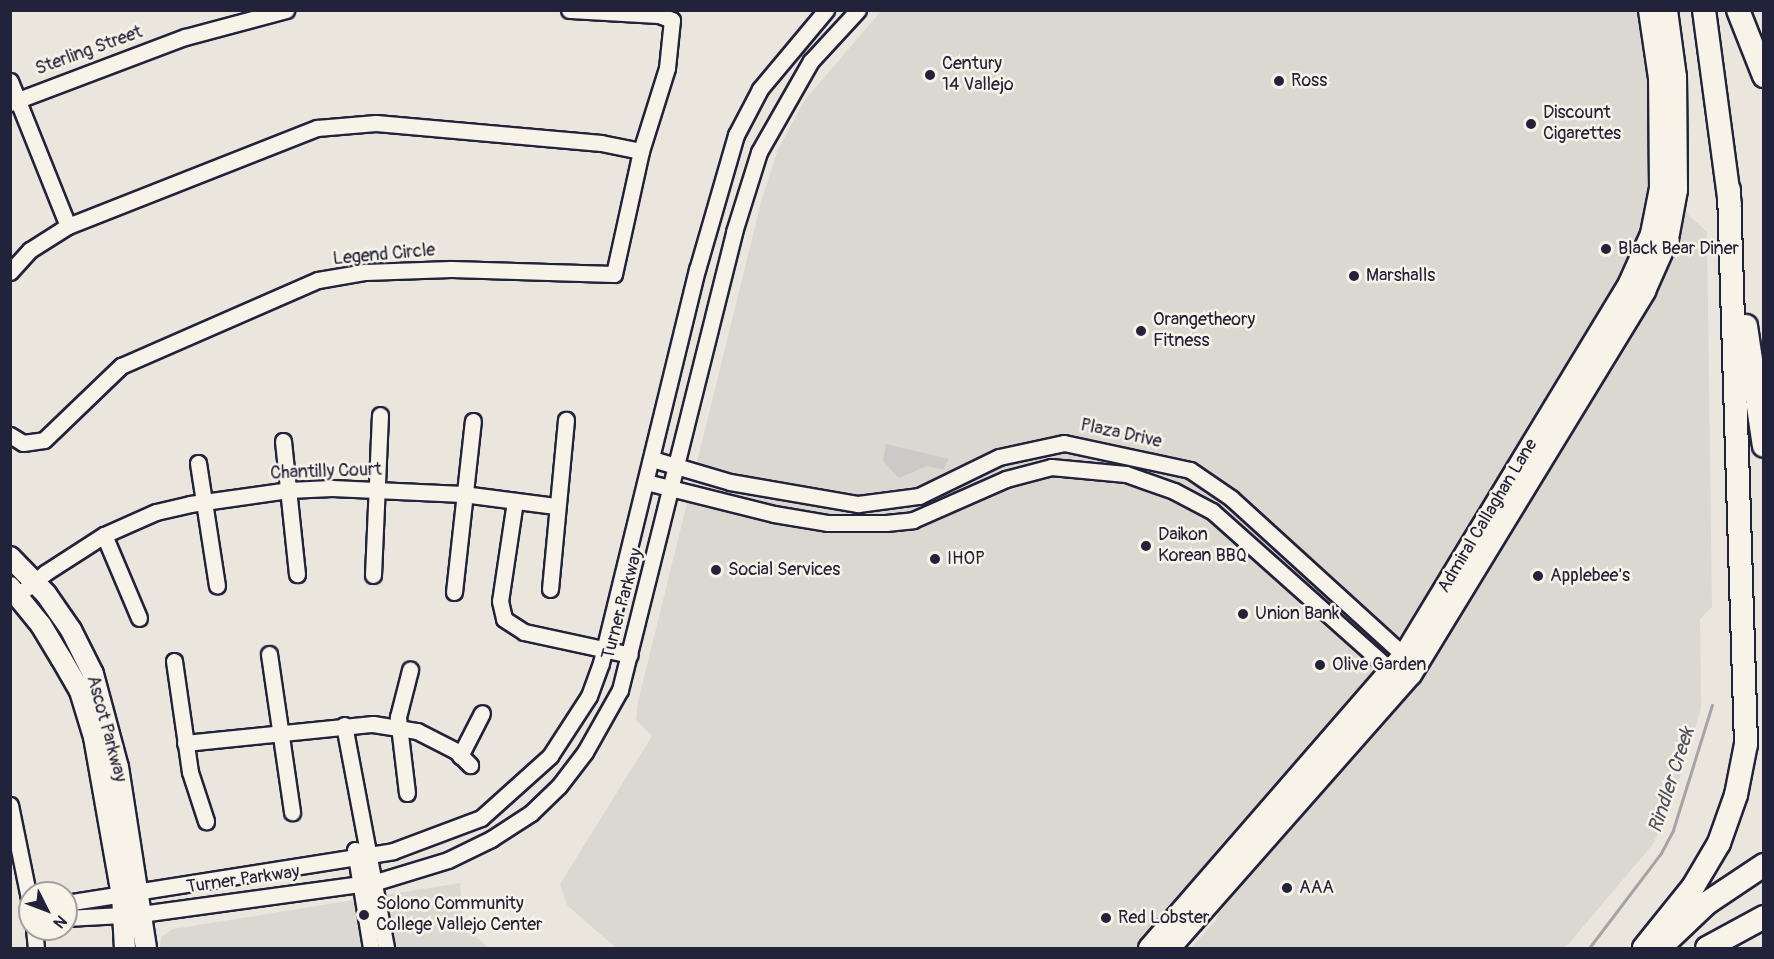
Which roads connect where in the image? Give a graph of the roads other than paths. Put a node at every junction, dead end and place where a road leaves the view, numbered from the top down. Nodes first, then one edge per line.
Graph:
1 (286, 10) edge
2 (569, 10) edge
3 (843, 10) edge
4 (858, 10) edge
5 (1649, 10) edge
6 (1667, 10) edge
7 (1704, 10) edge
8 (1738, 10) edge
9 (819, 13) edge
10 (1764, 76) edge
11 (10, 81) edge
12 (14, 101) edge
13 (641, 151) junction
14 (1728, 190) junction
15 (68, 226) junction
16 (10, 272) edge
17 (380, 414) dead end
18 (566, 420) dead end
19 (473, 421) dead end
20 (10, 435) edge
21 (284, 441) dead end
22 (1764, 446) edge
23 (652, 459) junction
24 (198, 463) dead end
25 (678, 467) junction
26 (646, 482) junction
27 (377, 489) junction
28 (673, 489) junction
29 (288, 490) junction
30 (463, 494) junction
31 (515, 501) junction
32 (203, 503) junction
33 (555, 506) junction
34 (104, 535) junction
35 (10, 557) edge
36 (297, 574) dead end
37 (373, 575) dead end
38 (30, 578) junction
39 (217, 586) dead end
40 (550, 589) dead end
41 (14, 591) edge
42 (454, 592) dead end
43 (139, 618) dead end
44 (605, 650) junction
45 (269, 654) dead end
46 (630, 655) junction
47 (174, 661) dead end
48 (1410, 661) junction
49 (410, 670) dead end
50 (1398, 677) junction
51 (482, 713) dead end
52 (340, 725) junction
53 (398, 727) junction
54 (280, 731) junction
55 (185, 743) junction
56 (407, 793) dead end
57 (10, 806) edge
58 (292, 812) dead end
59 (206, 821) dead end
60 (362, 858) junction
61 (1764, 865) edge
62 (25, 881) edge
63 (368, 883) junction
64 (130, 893) junction
65 (78, 901) edge
66 (131, 914) junction
67 (78, 917) edge
68 (1759, 920) edge
69 (125, 948) edge
70 (146, 948) edge
71 (371, 948) edge
72 (386, 948) edge
73 (1149, 948) edge
74 (1170, 948) edge
75 (1644, 948) edge
76 (1660, 948) edge
77 (1707, 948) edge

1 - 12 street, Sterling Street
2 - 13 street, Legend Circle
3 - 9 street
4 - 25 street, Turner Parkway
5 - 48 main road, Admiral Callaghan Lane
6 - 48 main road, Admiral Callaghan Lane
7 - 14 highway
8 - 10 highway
9 - 23 street, Turner Parkway
11 - 12 street
12 - 15 street
13 - 15 street
13 - 20 street, Legend Circle
14 - 22 highway
14 - 75 highway
15 - 16 street
17 - 27 street
18 - 33 street
19 - 30 street
21 - 29 street
23 - 25 street, Plaza Drive
23 - 26 street, Turner Parkway
24 - 32 street
25 - 28 street, Turner Parkway
25 - 48 street, Plaza Drive
26 - 28 street
26 - 44 street, Turner Parkway
27 - 29 street, Chantilly Court
27 - 30 street, Chantilly Court
27 - 37 street
28 - 46 street, Turner Parkway
28 - 50 street
29 - 32 street, Chantilly Court
29 - 36 street
30 - 31 street, Chantilly Court
30 - 42 street
31 - 33 street, Chantilly Court
31 - 44 street
32 - 34 street, Chantilly Court
32 - 39 street
33 - 40 street
34 - 38 street, Chantilly Court
34 - 43 street
35 - 38 main road, Ascot Parkway
38 - 41 street, Chantilly Court
38 - 64 main road, Ascot Parkway
41 - 64 main road, Ascot Parkway
44 - 46 street
44 - 60 street, Turner Parkway
45 - 54 street
46 - 63 street, Turner Parkway
47 - 55 street
48 - 50 main road, Admiral Callaghan Lane
49 - 53 street
50 - 73 main road, Admiral Callaghan Lane
50 - 74 main road, Admiral Callaghan Lane
51 - 53 street
52 - 53 street
52 - 54 street
52 - 60 street
53 - 56 street
54 - 55 street
54 - 58 street
55 - 59 street
57 - 62 street
60 - 63 street
60 - 64 street, Turner Parkway
61 - 76 highway
63 - 66 street, Turner Parkway
63 - 71 street
63 - 72 street
64 - 65 street, Turner Parkway
64 - 66 main road, Ascot Parkway
66 - 67 street, Turner Parkway
66 - 69 main road
66 - 70 main road
68 - 77 highway

